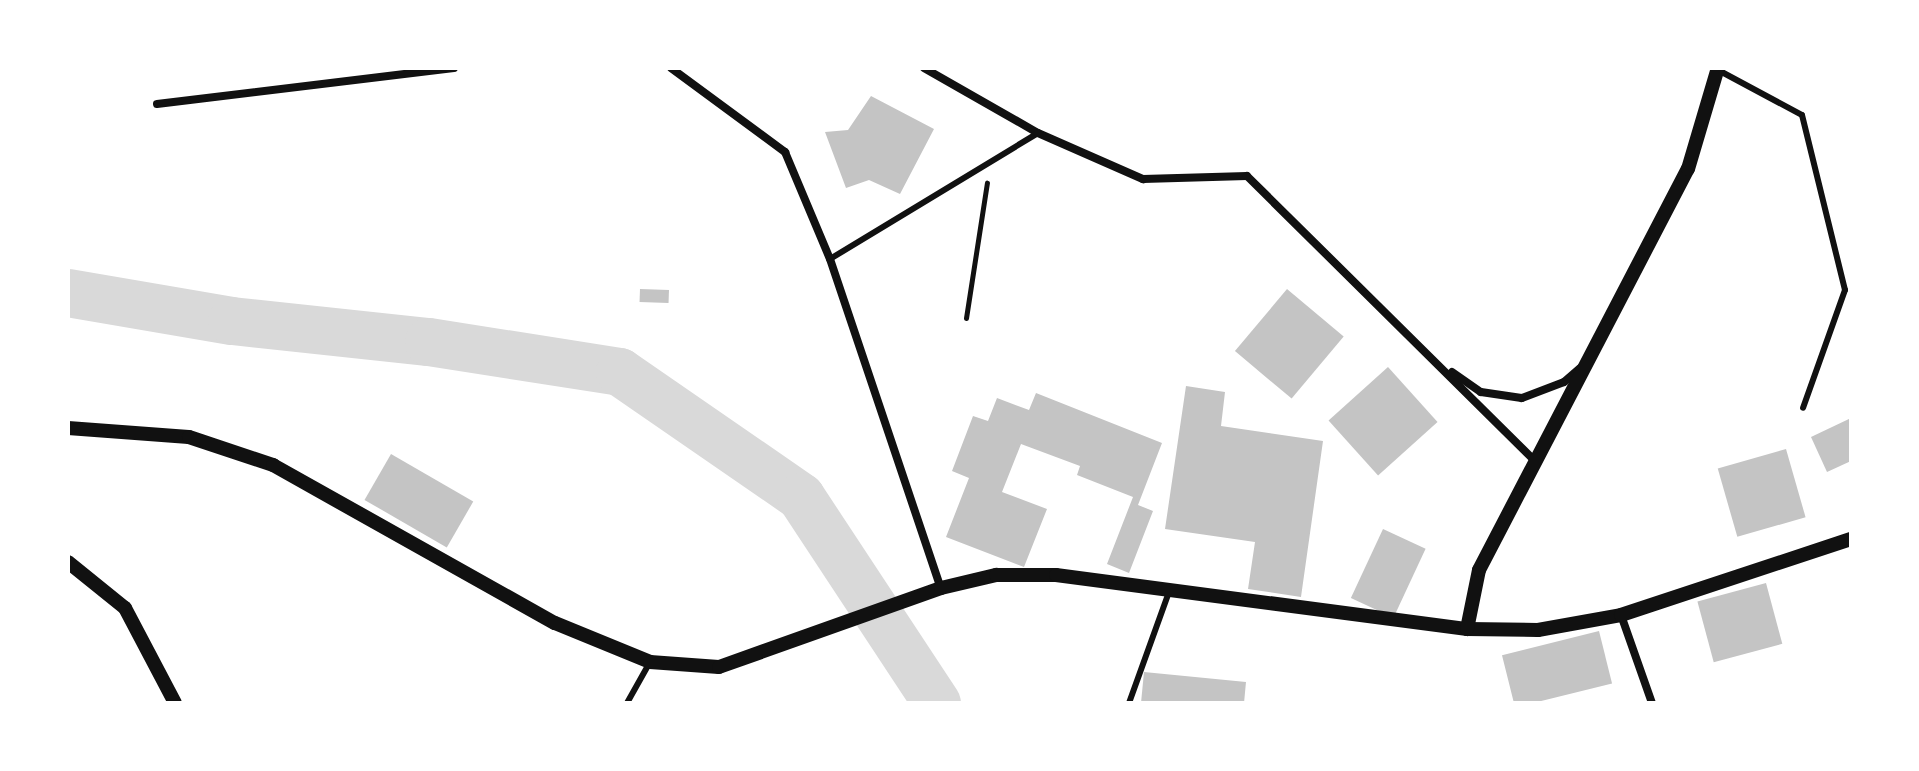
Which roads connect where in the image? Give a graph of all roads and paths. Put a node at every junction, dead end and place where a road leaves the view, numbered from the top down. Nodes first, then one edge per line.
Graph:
1 (454, 68) edge
2 (671, 68) edge
3 (924, 68) edge
4 (1718, 69) edge
5 (157, 104) dead end
6 (1038, 133) junction
7 (990, 162) junction
8 (830, 259) junction
9 (966, 318) dead end
10 (1595, 354) junction
11 (1434, 360) junction
12 (1803, 408) dead end
13 (68, 428) edge
14 (1537, 464) junction
15 (1851, 539) edge
16 (68, 562) edge
17 (941, 588) junction
18 (1169, 592) junction
19 (1621, 615) junction
20 (1467, 629) junction
21 (650, 662) junction
22 (175, 703) edge
23 (627, 703) edge
24 (1129, 703) edge
25 (1652, 703) edge

1 - 5 street
2 - 8 street
3 - 6 street
4 - 10 street
4 - 12 lane
6 - 7 lane
6 - 11 street
7 - 8 lane
7 - 9 path
8 - 17 street
10 - 11 street
10 - 14 street
11 - 14 street
13 - 21 street
14 - 20 street
15 - 19 street
16 - 22 street
17 - 18 street
17 - 21 street
18 - 20 street
18 - 24 lane
19 - 20 street
19 - 25 street
21 - 23 lane

